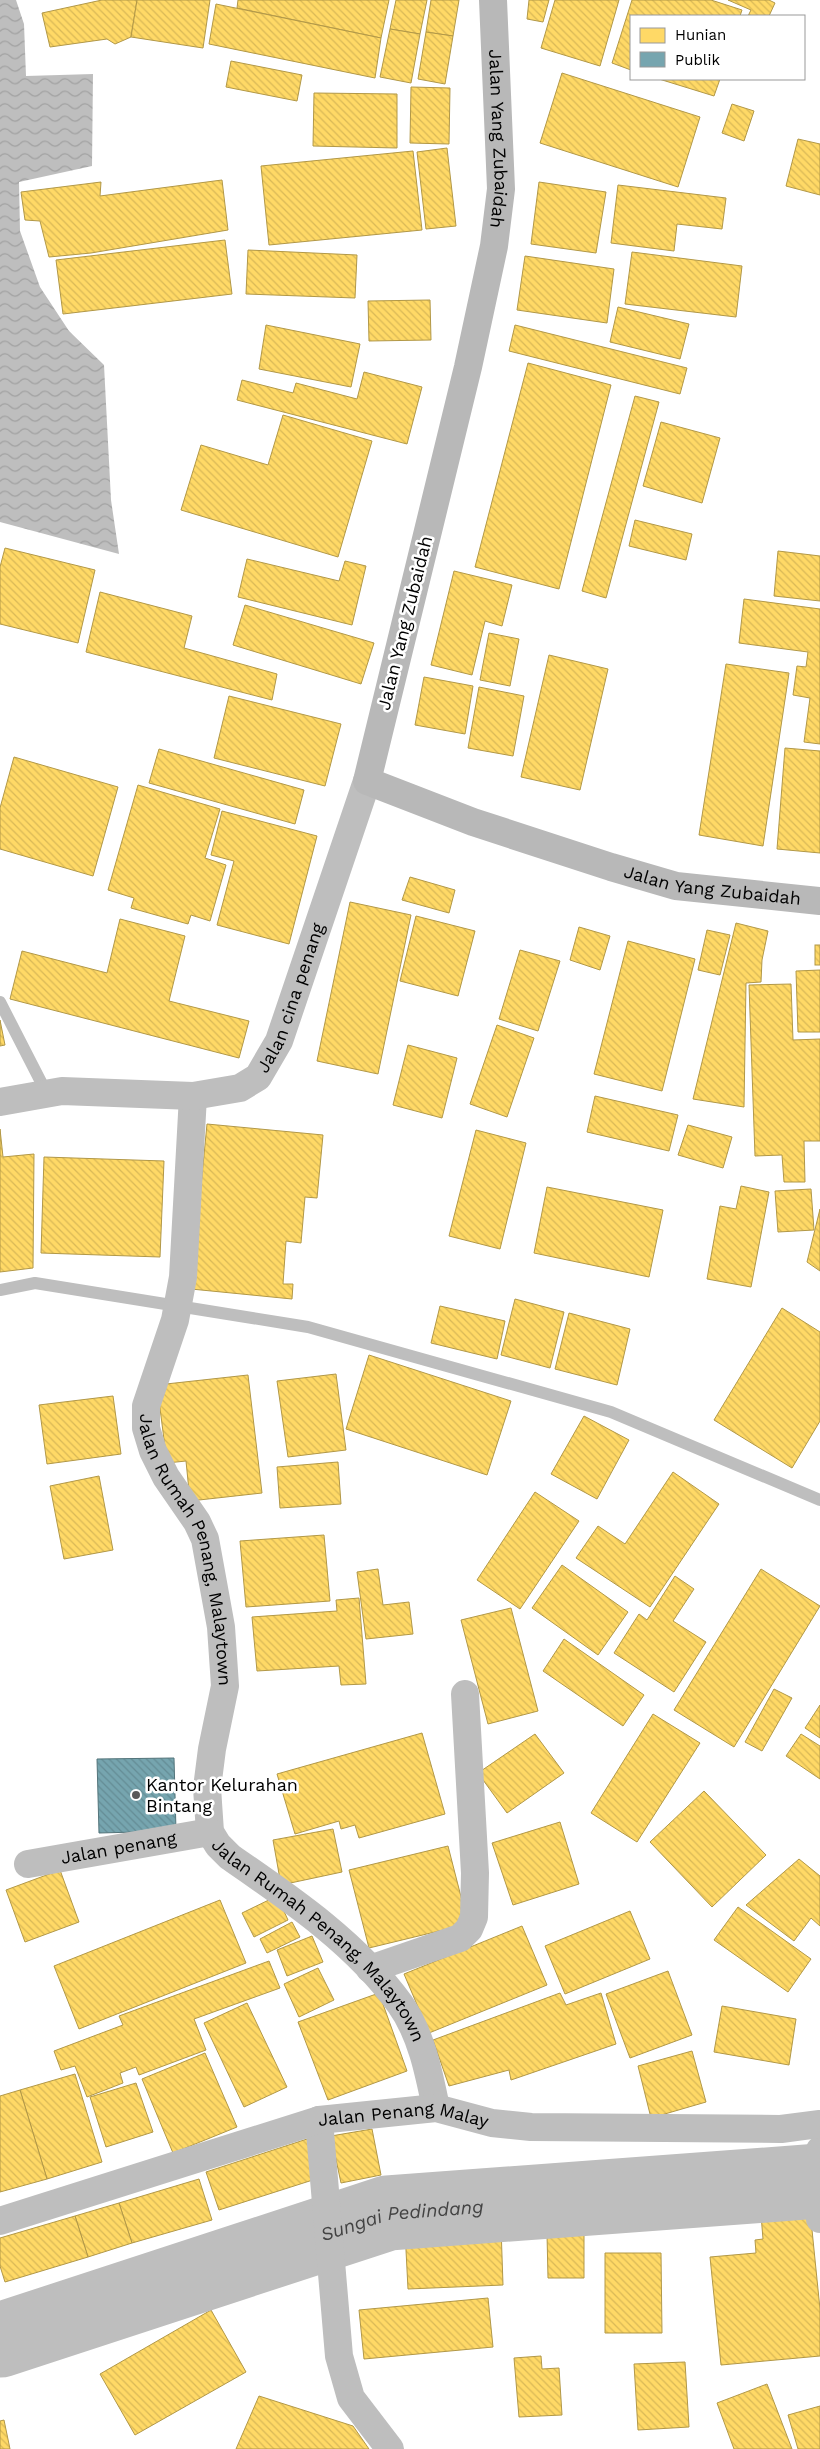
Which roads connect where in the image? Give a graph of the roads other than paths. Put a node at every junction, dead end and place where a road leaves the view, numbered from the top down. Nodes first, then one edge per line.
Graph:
1 (493, 0) edge
2 (367, 782) junction
3 (820, 901) edge
4 (193, 1096) junction
5 (0, 1102) edge
6 (465, 1694) dead end
7 (210, 1832) junction
8 (28, 1864) dead end
9 (370, 1969) junction
10 (436, 2108) junction
11 (320, 2120) junction
12 (820, 2124) edge
13 (819, 2161) edge
14 (820, 2219) edge
15 (0, 2221) edge
16 (390, 2449) edge

1 - 2 street, Jalan Yang Zubaidah
2 - 3 street, Jalan Yang Zubaidah
2 - 4 street, Jalan cina penang
4 - 5 street, Jalan cina penang
4 - 7 street, Jalan Rumah Penang, Malaytown
6 - 9 street
7 - 8 street, Jalan penang
7 - 9 street, Jalan Rumah Penang, Malaytown
9 - 10 street, Jalan Rumah Penang, Malaytown
10 - 11 street, Jalan Penang Malay
10 - 12 street, Jalan Penang Malay
11 - 15 street, Jalan Penang Malay
11 - 16 street
13 - 14 street

